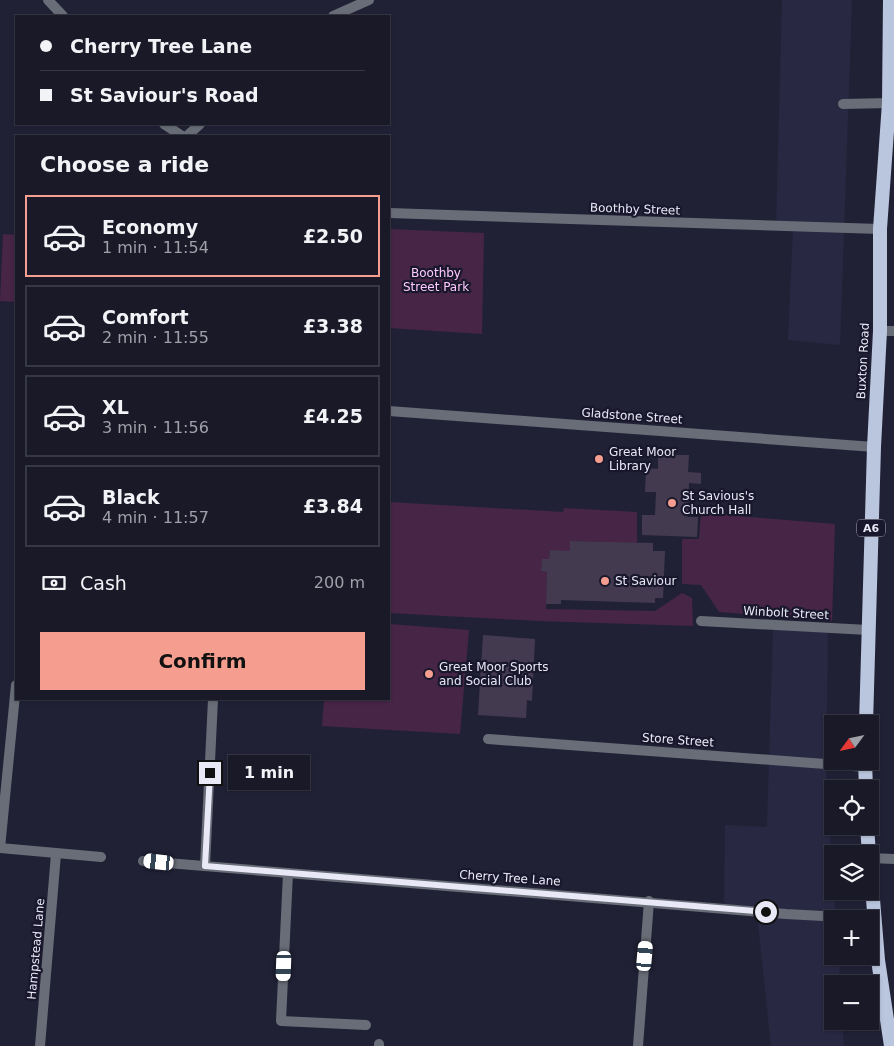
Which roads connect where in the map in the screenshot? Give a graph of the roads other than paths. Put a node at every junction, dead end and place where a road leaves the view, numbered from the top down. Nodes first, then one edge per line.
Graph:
1 (48, 0) edge
2 (369, 0) edge
3 (890, 0) edge
4 (62, 15) edge
5 (335, 15) edge
6 (843, 104) dead end
7 (890, 108) edge
8 (166, 125) edge
9 (199, 125) edge
10 (180, 135) edge
11 (187, 135) edge
12 (390, 213) edge
13 (880, 229) junction
14 (887, 331) edge
15 (390, 411) edge
16 (874, 447) junction
17 (701, 621) dead end
18 (868, 630) junction
19 (15, 695) edge
20 (213, 700) edge
21 (866, 715) edge
22 (488, 739) dead end
23 (824, 761) edge
24 (0, 848) edge
25 (56, 854) junction
26 (101, 857) dead end
27 (879, 858) edge
28 (894, 859) edge
29 (143, 860) dead end
30 (205, 866) junction
31 (288, 873) junction
32 (650, 901) junction
33 (824, 916) edge
34 (879, 955) edge
35 (366, 1024) dead end
36 (40, 1046) edge
37 (638, 1046) edge
38 (890, 1046) edge

1 - 4 street
2 - 5 street
3 - 7 highway, Buxton Road / A6
6 - 7 street
7 - 13 highway, Buxton Road / A6
8 - 10 street
9 - 11 street
12 - 13 street, Boothby Street
13 - 14 highway, Buxton Road / A6
14 - 16 highway, Buxton Road / A6
15 - 16 street, Gladstone Street
16 - 18 highway, Buxton Road / A6
17 - 18 street, Winbolt Street
18 - 21 highway, Buxton Road / A6
19 - 24 street
20 - 30 street
22 - 23 street, Store Street
24 - 25 street
25 - 26 street
25 - 36 street, Hampstead Lane
27 - 28 street
29 - 30 street, Cherry Tree Lane
30 - 31 street, Cherry Tree Lane
31 - 32 street, Cherry Tree Lane
31 - 35 street
32 - 33 street, Cherry Tree Lane
32 - 37 street
34 - 38 highway

